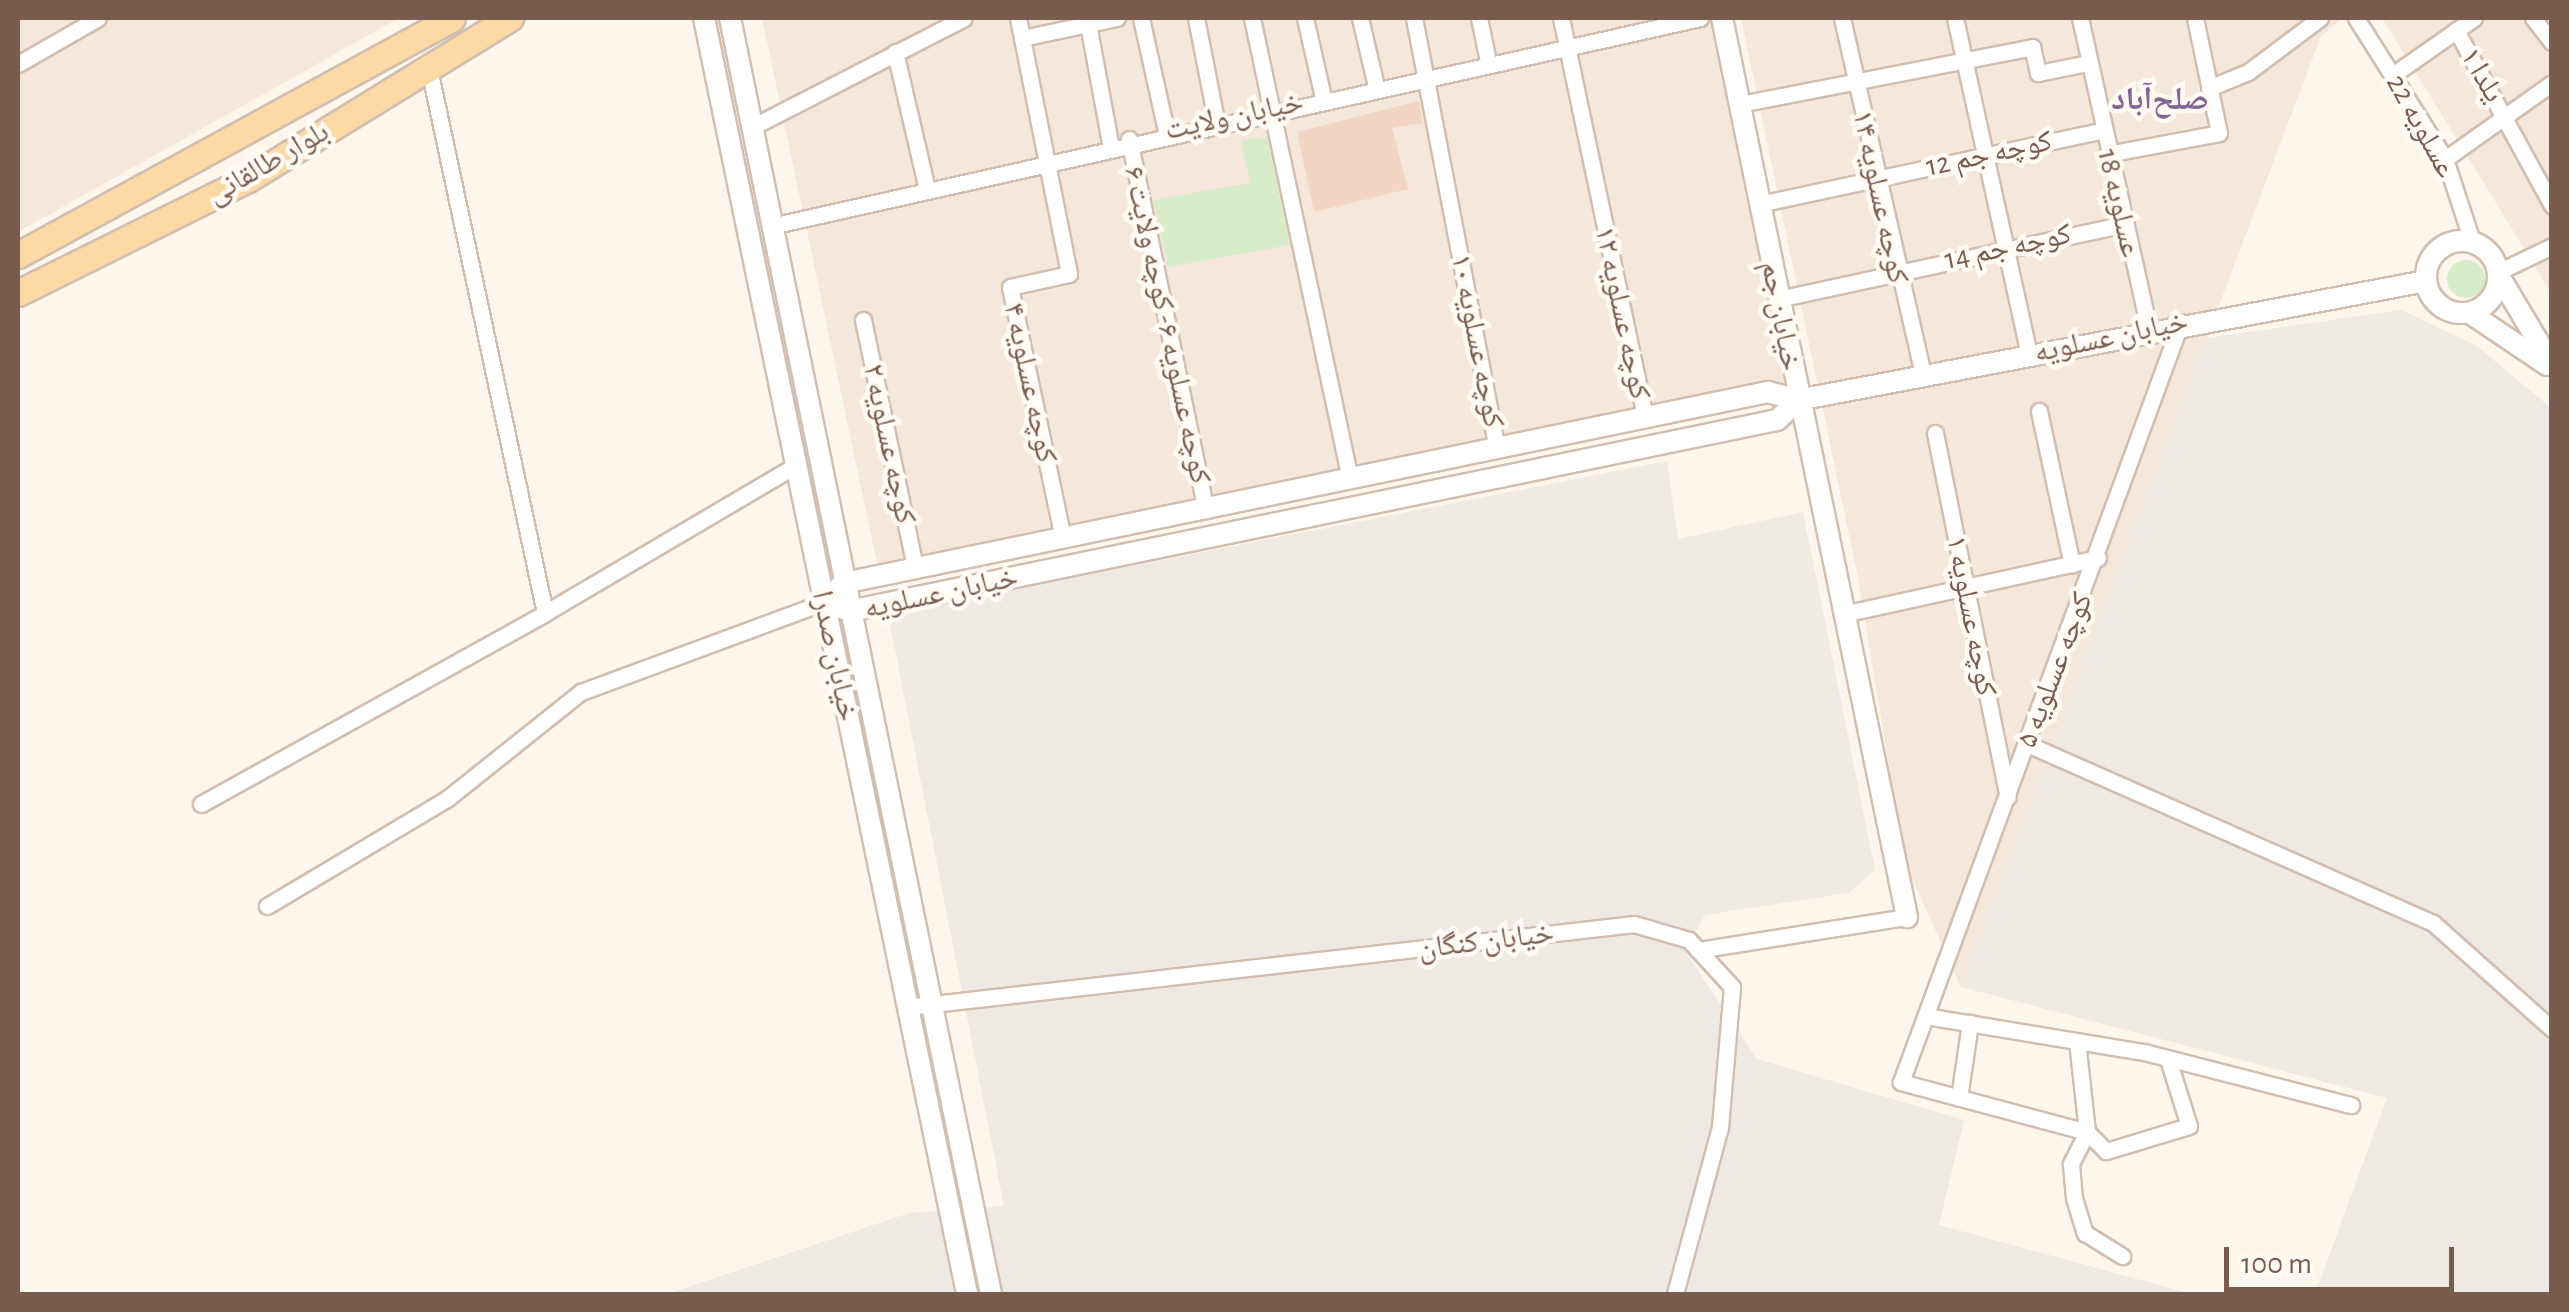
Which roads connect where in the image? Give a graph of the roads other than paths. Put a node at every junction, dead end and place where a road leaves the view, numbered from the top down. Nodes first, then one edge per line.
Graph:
1 (98, 18) edge
2 (452, 18) edge
3 (510, 18) edge
4 (704, 18) edge
5 (730, 18) edge
6 (964, 18) edge
7 (1018, 18) edge
8 (1117, 18) edge
9 (1140, 18) edge
10 (1196, 18) edge
11 (1252, 18) edge
12 (1306, 18) edge
13 (1360, 18) edge
14 (1414, 18) edge
15 (1478, 18) edge
16 (1561, 18) edge
17 (1700, 18) edge
18 (1722, 18) edge
19 (1842, 18) edge
20 (1955, 18) edge
21 (2080, 18) edge
22 (2194, 18) edge
23 (2320, 18) edge
24 (2357, 18) edge
25 (2474, 18) edge
26 (2534, 18) edge
27 (1088, 24) junction
28 (2456, 30) junction
29 (1022, 38) junction
30 (2552, 42) edge
31 (1567, 45) junction
32 (895, 52) junction
33 (1488, 61) junction
34 (1964, 61) junction
35 (2088, 63) junction
36 (18, 64) edge
37 (428, 64) junction
38 (740, 73) junction
39 (2394, 74) junction
40 (1426, 76) junction
41 (718, 79) junction
42 (2552, 83) edge
43 (1856, 85) junction
44 (1376, 86) junction
45 (2210, 88) junction
46 (1323, 97) junction
47 (1740, 104) junction
48 (1273, 108) junction
49 (1216, 120) junction
50 (2508, 120) junction
51 (752, 127) junction
52 (2103, 130) junction
53 (1166, 131) junction
54 (1129, 139) junction
55 (1110, 143) junction
56 (1983, 154) junction
57 (2108, 154) junction
58 (2445, 159) junction
59 (1046, 160) junction
60 (1876, 178) junction
61 (927, 190) junction
62 (1759, 204) junction
63 (2552, 205) edge
64 (2121, 225) junction
65 (771, 226) junction
66 (2472, 241) junction
67 (2006, 244) junction
68 (2552, 246) edge
69 (18, 255) edge
70 (1895, 274) junction
71 (2498, 274) junction
72 (2426, 280) junction
73 (18, 293) edge
74 (1778, 298) junction
75 (788, 304) junction
76 (764, 309) junction
77 (2470, 313) junction
78 (864, 320) dead end
79 (2181, 322) junction
80 (2150, 328) junction
81 (2544, 336) edge
82 (2030, 354) junction
83 (2552, 366) edge
84 (1923, 375) junction
85 (1798, 400) junction
86 (2039, 411) dead end
87 (1645, 418) junction
88 (1935, 433) dead end
89 (1498, 447) junction
90 (796, 466) junction
91 (1350, 480) junction
92 (1206, 510) junction
93 (1063, 538) junction
94 (2098, 558) junction
95 (2072, 566) junction
96 (915, 568) junction
97 (844, 583) junction
98 (1965, 590) junction
99 (824, 602) junction
100 (850, 611) junction
101 (545, 613) junction
102 (1843, 614) junction
103 (2026, 744) junction
104 (2008, 798) junction
105 (201, 804) dead end
106 (267, 906) dead end
107 (1907, 916) joint
108 (1698, 950) junction
109 (930, 1006) junction
110 (907, 1007) junction
111 (1926, 1016) junction
112 (1970, 1023) junction
113 (2552, 1030) edge
114 (2078, 1041) junction
115 (2168, 1059) junction
116 (1959, 1098) junction
117 (2352, 1105) dead end
118 (2087, 1132) junction
119 (2122, 1256) dead end
120 (967, 1294) edge
121 (991, 1294) edge
122 (1675, 1294) edge

1 - 36 street
2 - 69 main road, بلوار طالقانی
3 - 37 main road, بلوار طالقانی
4 - 41 street, خیابان صدرا
5 - 38 street, خیابان صدرا
6 - 32 street
7 - 29 street
8 - 27 street
9 - 53 street
10 - 49 street
11 - 48 street
12 - 46 street
13 - 44 street
14 - 40 street, کوچه عسلویه ۱۰
15 - 33 street
16 - 31 street, کوچه عسلویه ۱۲
17 - 31 street, خیابان ولایت
18 - 47 street, خیابان جم
19 - 43 street, کوچه عسلویه ۱۴
20 - 34 street
21 - 35 street, عسلویه 18
22 - 45 street
23 - 45 street
24 - 39 street, عسلویه 22
25 - 28 street
26 - 30 street
27 - 29 street
27 - 55 street
28 - 39 street
28 - 50 street, یلدا ۱
29 - 59 street
31 - 33 street, خیابان ولایت
31 - 87 street, کوچه عسلویه ۱۲
32 - 51 street
32 - 61 street
33 - 40 street, خیابان ولایت
34 - 35 street
34 - 43 street
34 - 56 street
35 - 52 street, عسلویه 18
37 - 73 main road, بلوار طالقانی
37 - 101 street
38 - 41 street
38 - 51 street, خیابان صدرا
39 - 58 street, عسلویه 22
40 - 44 street, خیابان ولایت
40 - 89 street, کوچه عسلویه ۱۰
41 - 76 street, خیابان صدرا
42 - 50 street
43 - 47 street
43 - 60 street, کوچه عسلویه ۱۴
44 - 46 street, خیابان ولایت
45 - 57 street
46 - 48 street, خیابان ولایت
47 - 62 street, خیابان جم
48 - 49 street, خیابان ولایت
48 - 91 street
49 - 53 street, خیابان ولایت
50 - 58 street
50 - 63 street, یلدا ۱
51 - 65 street, خیابان صدرا
52 - 56 street, کوچه جم 12
52 - 57 street, عسلویه 18
53 - 54 street, خیابان ولایت
54 - 55 street, خیابان ولایت
54 - 92 street, کوچه عسلویه ۶- کوچه ولایت ۶
55 - 59 street, خیابان ولایت
56 - 60 street, کوچه جم 12
56 - 67 street
57 - 64 street, عسلویه 18
58 - 66 street, عسلویه 22
59 - 61 street, خیابان ولایت
59 - 93 street, کوچه عسلویه ۴
60 - 62 street, کوچه جم 12
60 - 70 street, کوچه عسلویه ۱۴
61 - 65 street, خیابان ولایت
62 - 74 street, خیابان جم
64 - 67 street, کوچه جم 14
64 - 80 street, عسلویه 18
65 - 75 street, خیابان صدرا
66 - 71 street
66 - 72 street
67 - 70 street, کوچه جم 14
67 - 82 street
68 - 71 street
70 - 74 street, کوچه جم 14
70 - 84 street, کوچه عسلویه ۱۴
71 - 77 street
71 - 81 street
72 - 77 street
72 - 79 street, خیابان عسلویه
74 - 85 street, خیابان جم
75 - 76 street
75 - 97 street, خیابان صدرا
76 - 90 street, خیابان صدرا
77 - 83 street
78 - 96 street, کوچه عسلویه ۲
79 - 80 street, خیابان عسلویه
79 - 94 street, کوچه عسلویه ۵
80 - 82 street, خیابان عسلویه
81 - 83 street
82 - 84 street, خیابان عسلویه
84 - 85 street, خیابان عسلویه
85 - 87 street, خیابان عسلویه
85 - 100 street, خیابان عسلویه
85 - 102 street, خیابان جم
86 - 95 street
87 - 89 street, خیابان عسلویه
88 - 98 street, کوچه عسلویه ۱
89 - 91 street, خیابان عسلویه
90 - 99 street, خیابان صدرا
90 - 101 street
91 - 92 street, خیابان عسلویه
92 - 93 street, خیابان عسلویه
93 - 96 street, خیابان عسلویه
94 - 95 street
94 - 103 street, کوچه عسلویه ۵
95 - 98 street
96 - 97 street, خیابان عسلویه
97 - 99 street, خیابان عسلویه
97 - 100 street, خیابان صدرا
98 - 102 street
98 - 104 street, کوچه عسلویه ۱
99 - 100 street, خیابان عسلویه
99 - 106 street
99 - 110 street, خیابان صدرا
100 - 109 street, خیابان صدرا
101 - 105 street
102 - 107 street
103 - 104 street, کوچه عسلویه ۵
103 - 113 street
104 - 111 street, کوچه عسلویه ۵
107 - 108 street
108 - 109 street, خیابان کنگان
108 - 122 street, خیابان کنگان
109 - 110 street, خیابان کنگان
109 - 121 street, خیابان صدرا
110 - 120 street, خیابان صدرا
111 - 112 street
111 - 116 street, کوچه عسلویه ۵
112 - 114 street
112 - 116 street
114 - 115 street
114 - 118 street
115 - 117 street
115 - 118 street
116 - 118 street
118 - 119 street

